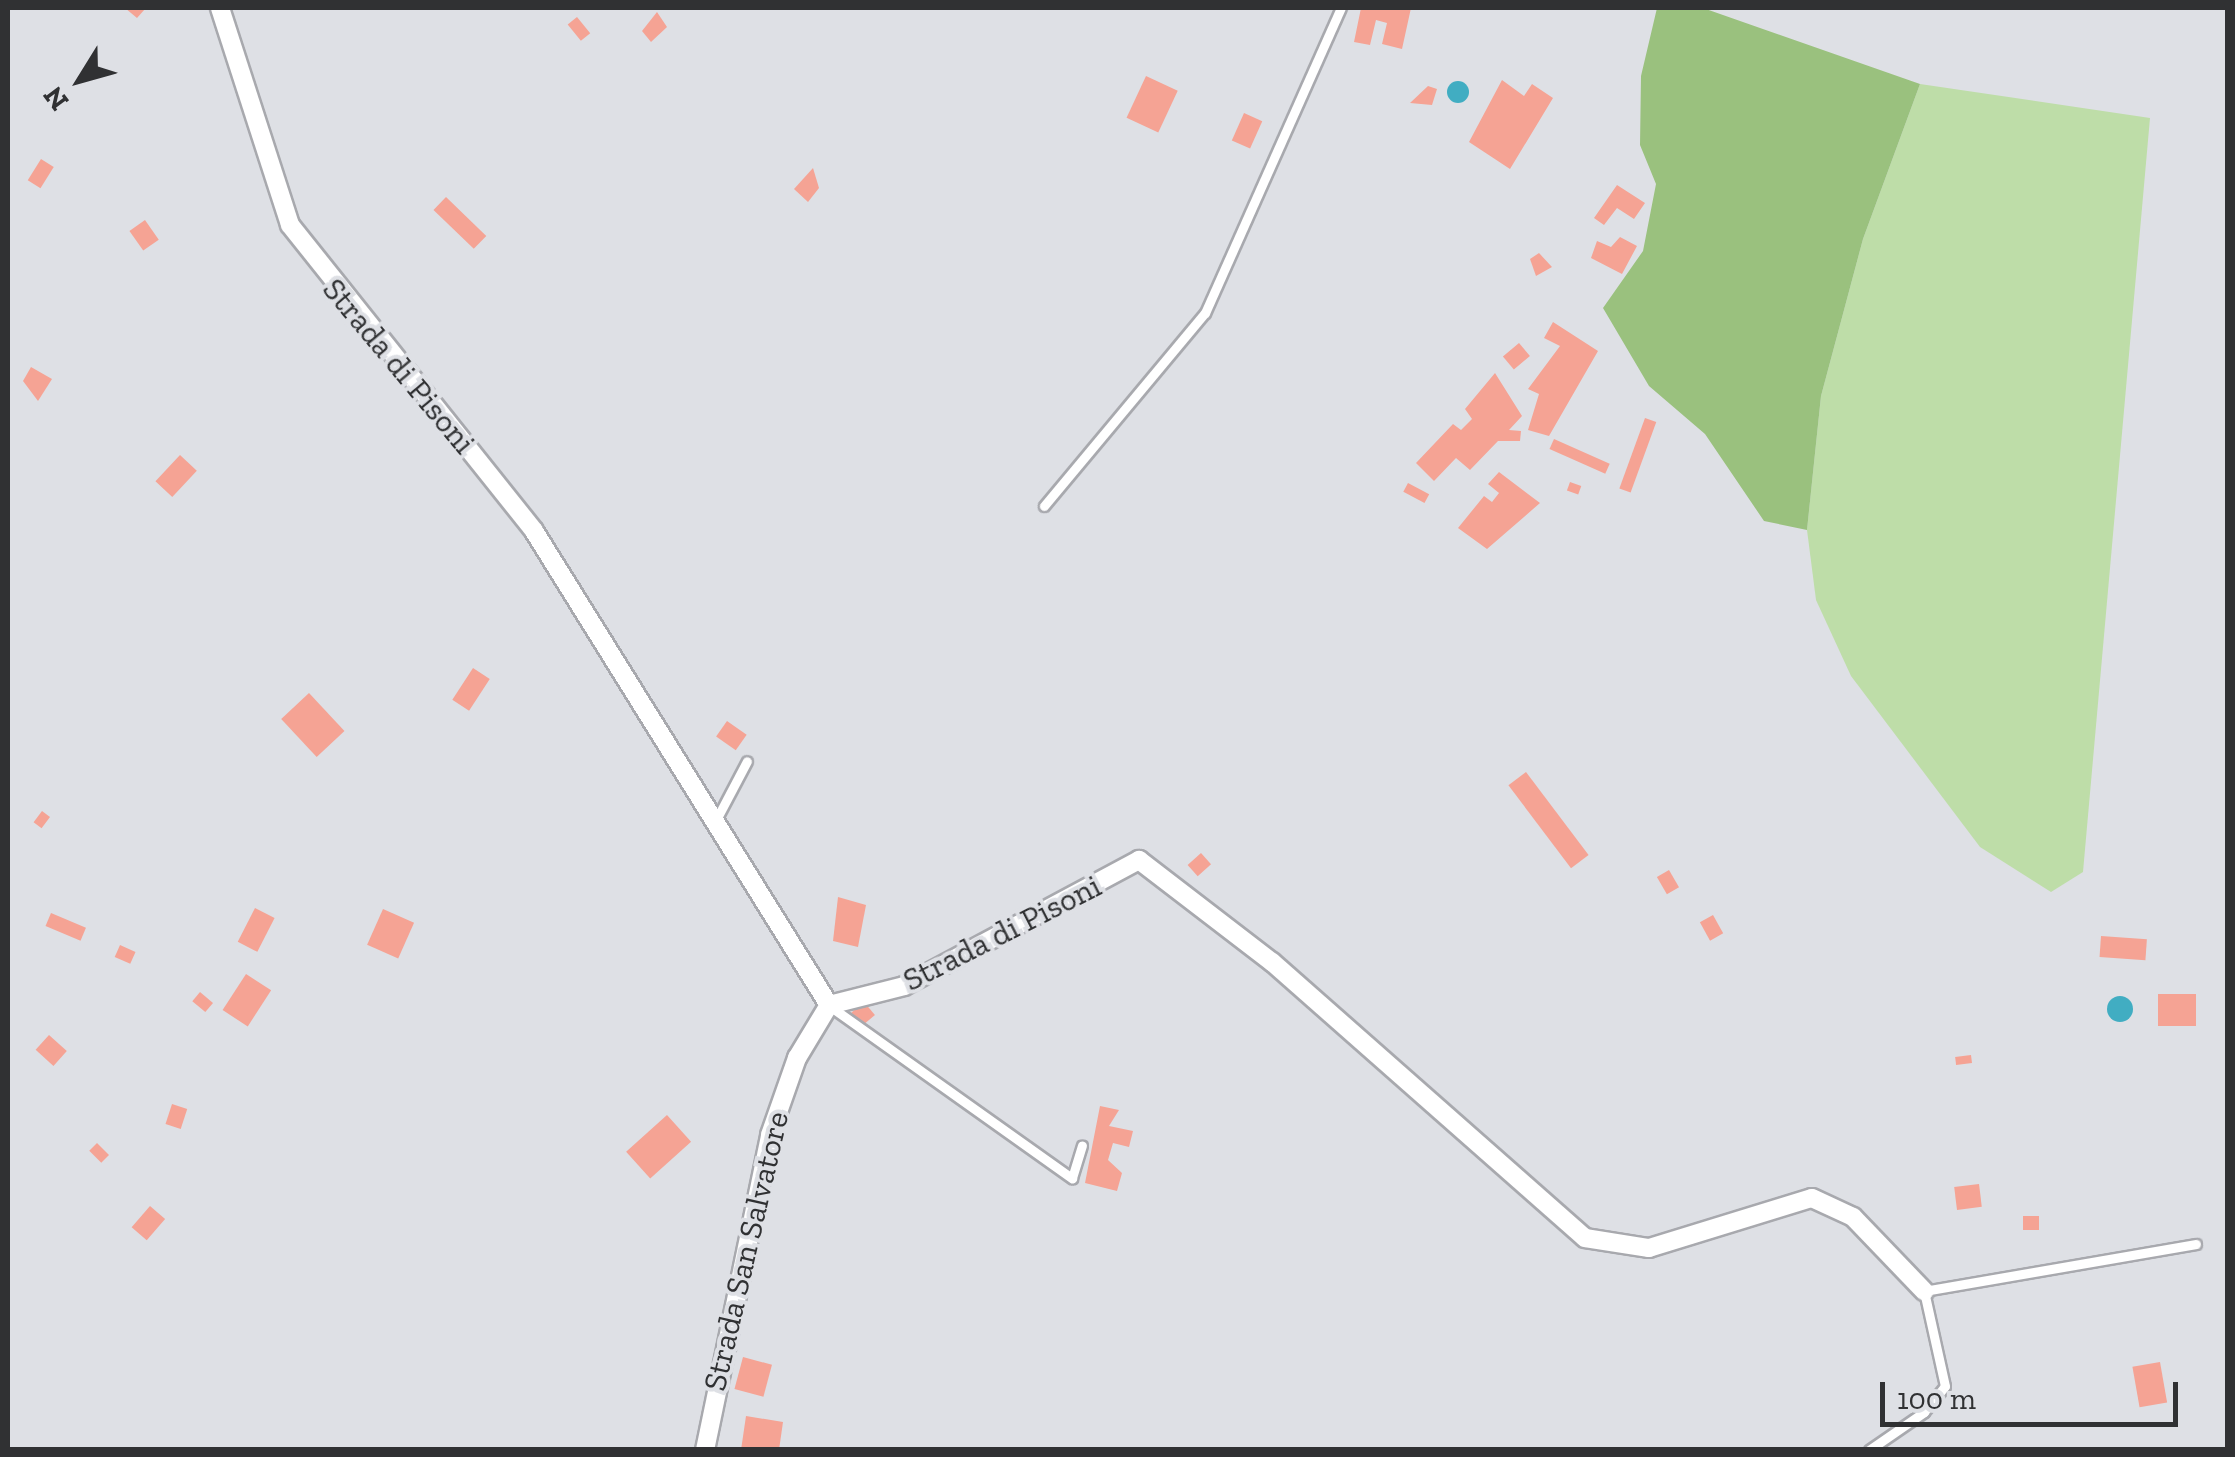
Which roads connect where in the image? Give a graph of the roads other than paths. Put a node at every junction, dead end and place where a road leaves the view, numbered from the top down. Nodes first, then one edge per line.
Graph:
1 (220, 8) edge
2 (1342, 8) edge
3 (1044, 506) dead end
4 (747, 760) dead end
5 (717, 818) junction
6 (829, 1005) junction
7 (1082, 1146) dead end
8 (2196, 1244) dead end
9 (1924, 1290) junction
10 (705, 1450) edge
11 (1869, 1450) edge

1 - 5 street, Strada di Pisoni
2 - 3 lane
4 - 5 lane
5 - 6 street, Strada di Pisoni
6 - 7 lane
6 - 9 street, Strada di Pisoni
6 - 10 street, Strada San Salvatore
8 - 9 lane
9 - 11 lane

